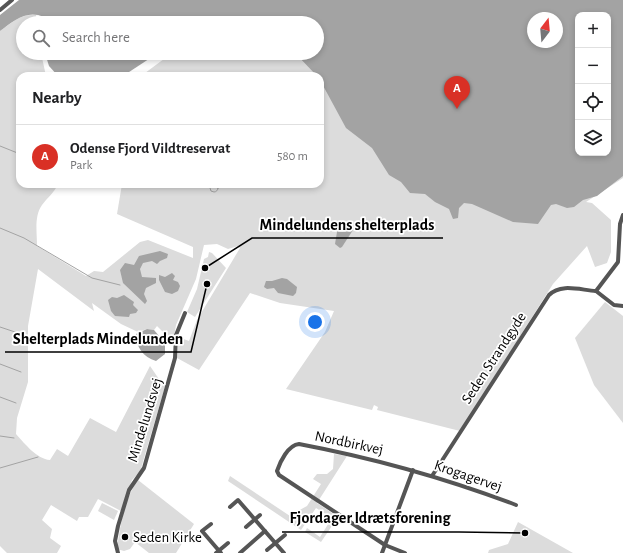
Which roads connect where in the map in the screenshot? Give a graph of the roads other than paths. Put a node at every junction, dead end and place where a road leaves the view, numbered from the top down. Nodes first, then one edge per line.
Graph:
1 (12, 0) edge
2 (0, 10) edge
3 (623, 215) edge
4 (621, 261) edge
5 (596, 291) junction
6 (623, 306) edge
7 (185, 313) dead end
8 (413, 470) junction
9 (432, 476) junction
10 (516, 505) dead end
11 (230, 507) dead end
12 (260, 515) dead end
13 (255, 520) junction
14 (211, 524) dead end
15 (246, 527) dead end
16 (265, 531) junction
17 (285, 535) dead end
18 (228, 543) dead end
19 (276, 543) junction
20 (385, 545) junction
21 (267, 550) dead end
22 (219, 552) edge
23 (118, 553) edge
24 (240, 553) edge
25 (284, 553) edge
26 (382, 553) edge
27 (405, 553) edge

1 - 2 street
3 - 4 street
4 - 5 street
5 - 6 street
5 - 9 street, Seden Strandgyde
7 - 23 street, Mindelundsvej
8 - 9 street, Krogagervej
8 - 20 street
8 - 20 street, Nordbirkvej
9 - 10 street, Krogagervej
11 - 13 street
12 - 13 street
13 - 15 street
13 - 16 street
14 - 22 street
16 - 19 street
16 - 24 street
17 - 19 street
18 - 22 street
19 - 21 street
19 - 25 street
20 - 26 street
20 - 27 street

